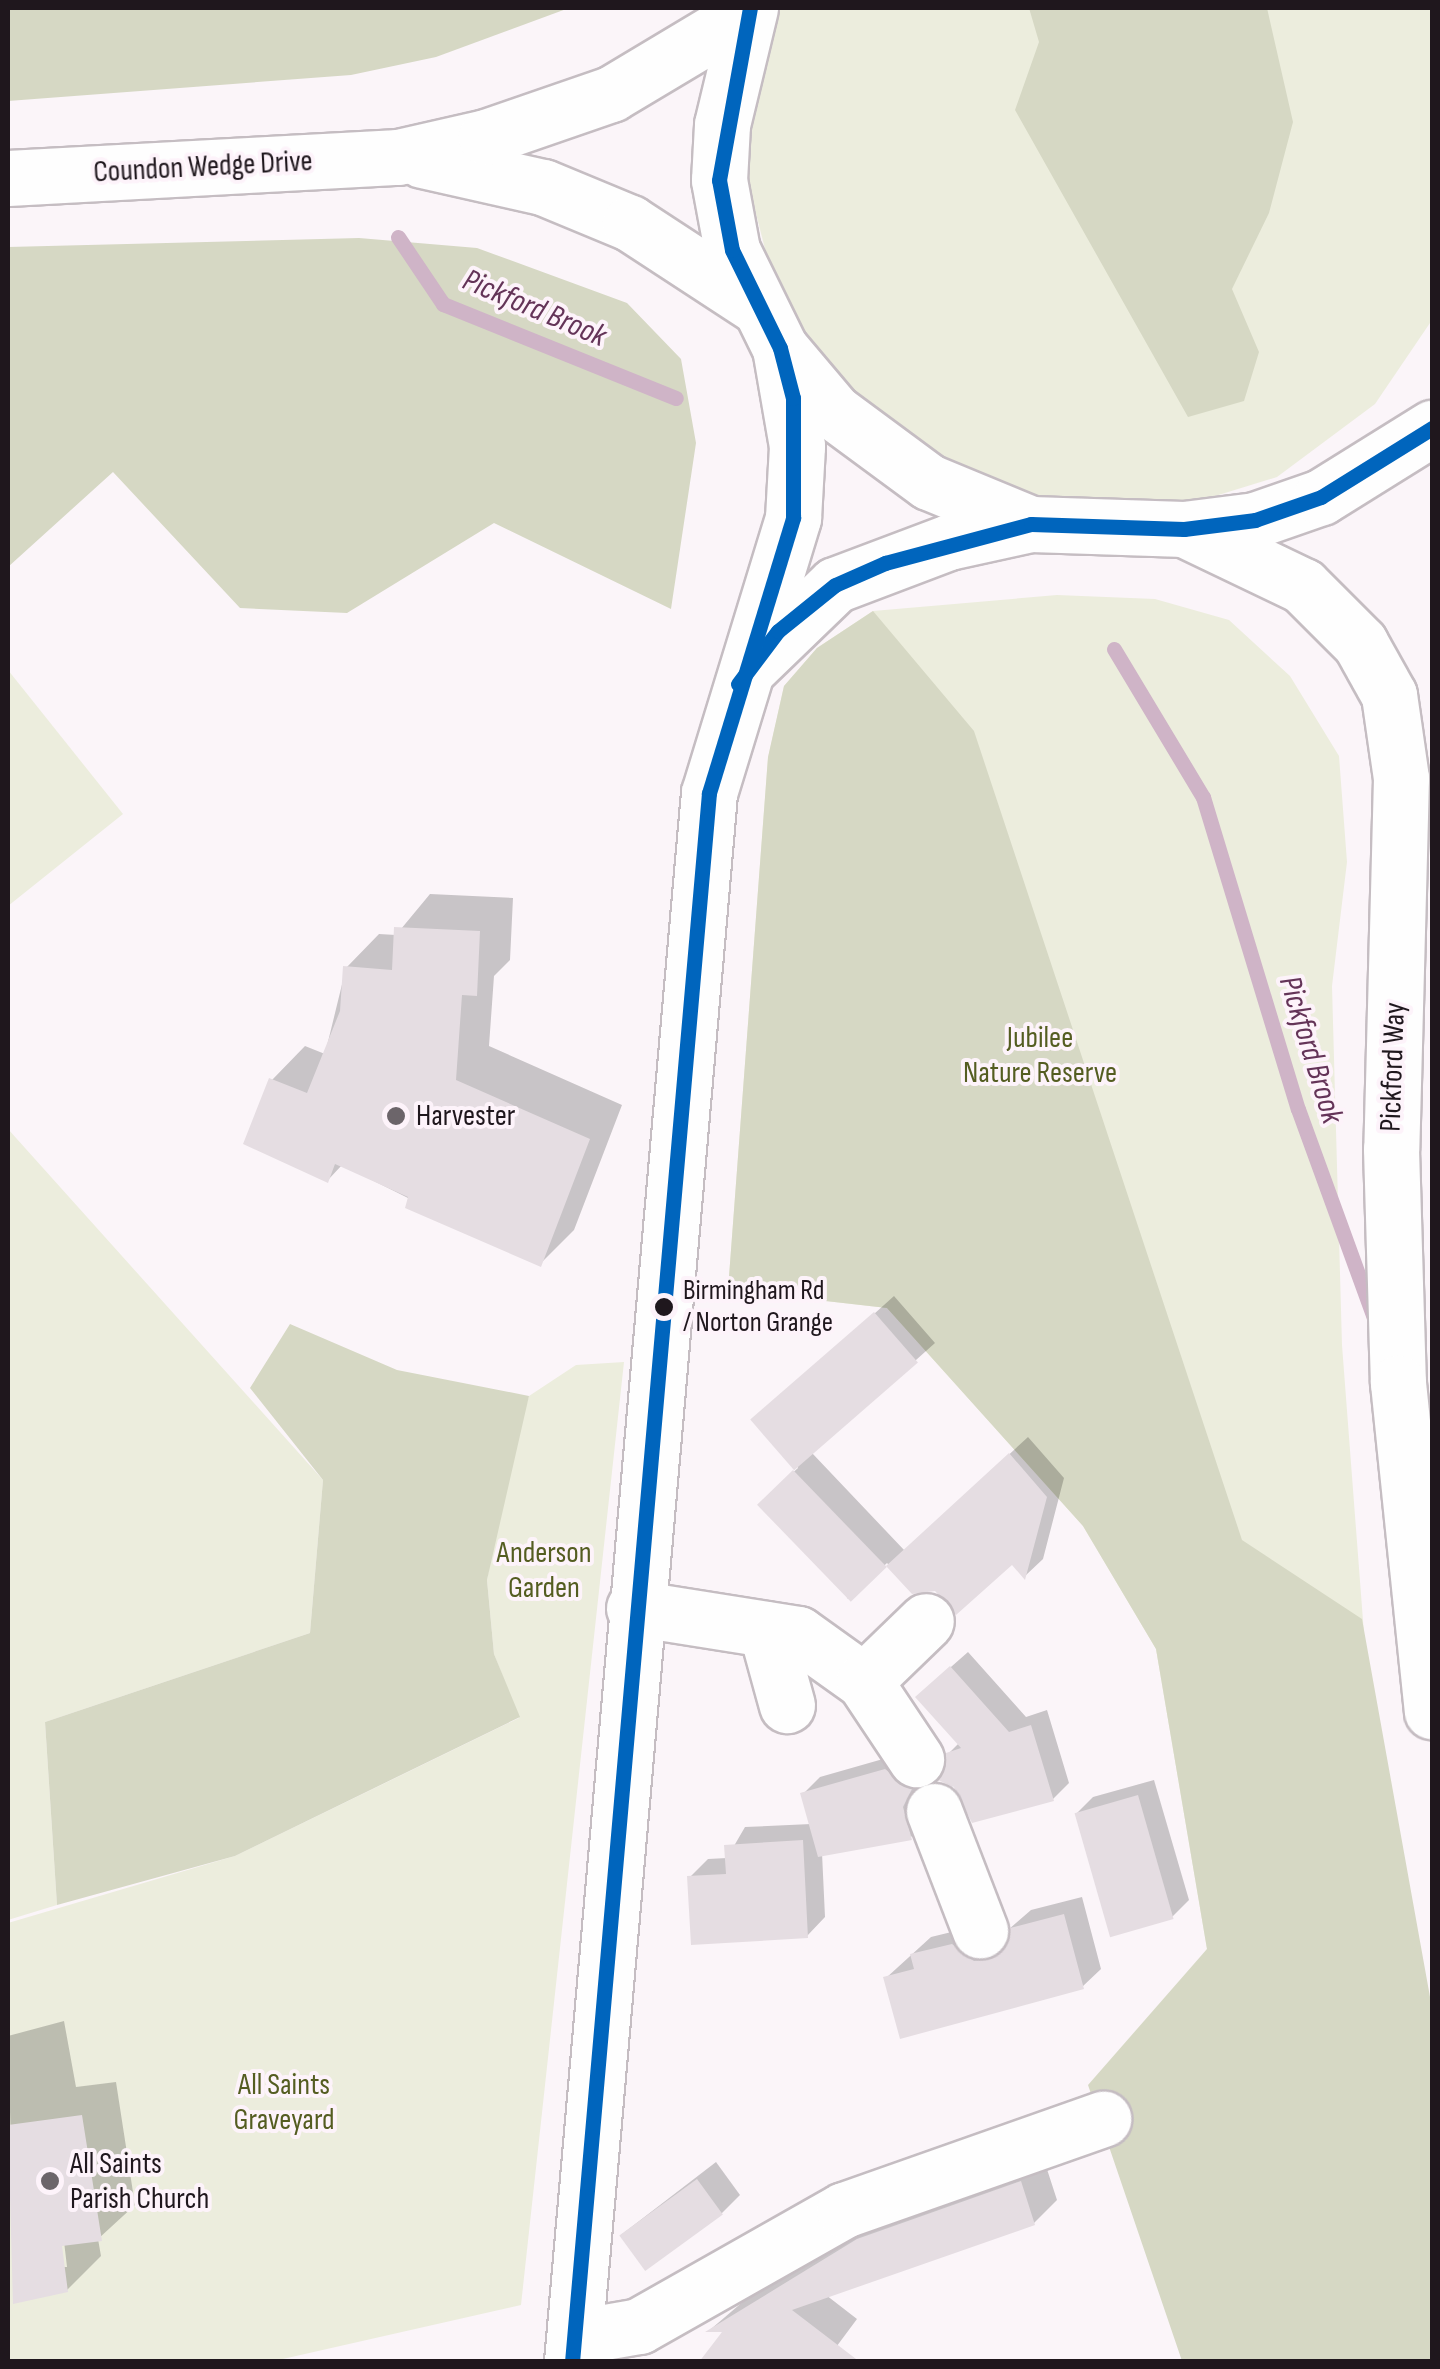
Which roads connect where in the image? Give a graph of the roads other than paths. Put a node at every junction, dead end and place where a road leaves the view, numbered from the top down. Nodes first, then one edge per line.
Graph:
1 (749, 10) edge
2 (398, 156) junction
3 (8, 178) edge
4 (767, 326) junction
5 (1432, 428) edge
6 (1031, 524) junction
7 (1184, 529) junction
8 (734, 688) junction
9 (634, 1608) junction
10 (926, 1621) dead end
11 (766, 1629) junction
12 (864, 1680) junction
13 (787, 1704) dead end
14 (1432, 1711) edge
15 (916, 1759) dead end
16 (934, 1810) dead end
17 (980, 1930) dead end
18 (1103, 2119) dead end
19 (574, 2349) edge

1 - 2 main road, Coundon Wedge Drive
1 - 4 main road
2 - 3 main road, Coundon Wedge Drive
2 - 4 main road, Coundon Wedge Drive
4 - 6 main road, Coundon Wedge Drive
4 - 8 main road
5 - 7 main road
6 - 7 main road
6 - 8 main road
7 - 14 main road, Pickford Way
8 - 9 main road
9 - 11 main road
9 - 19 main road
10 - 12 main road
11 - 12 main road
11 - 13 main road
12 - 15 main road
16 - 17 main road
18 - 19 main road

